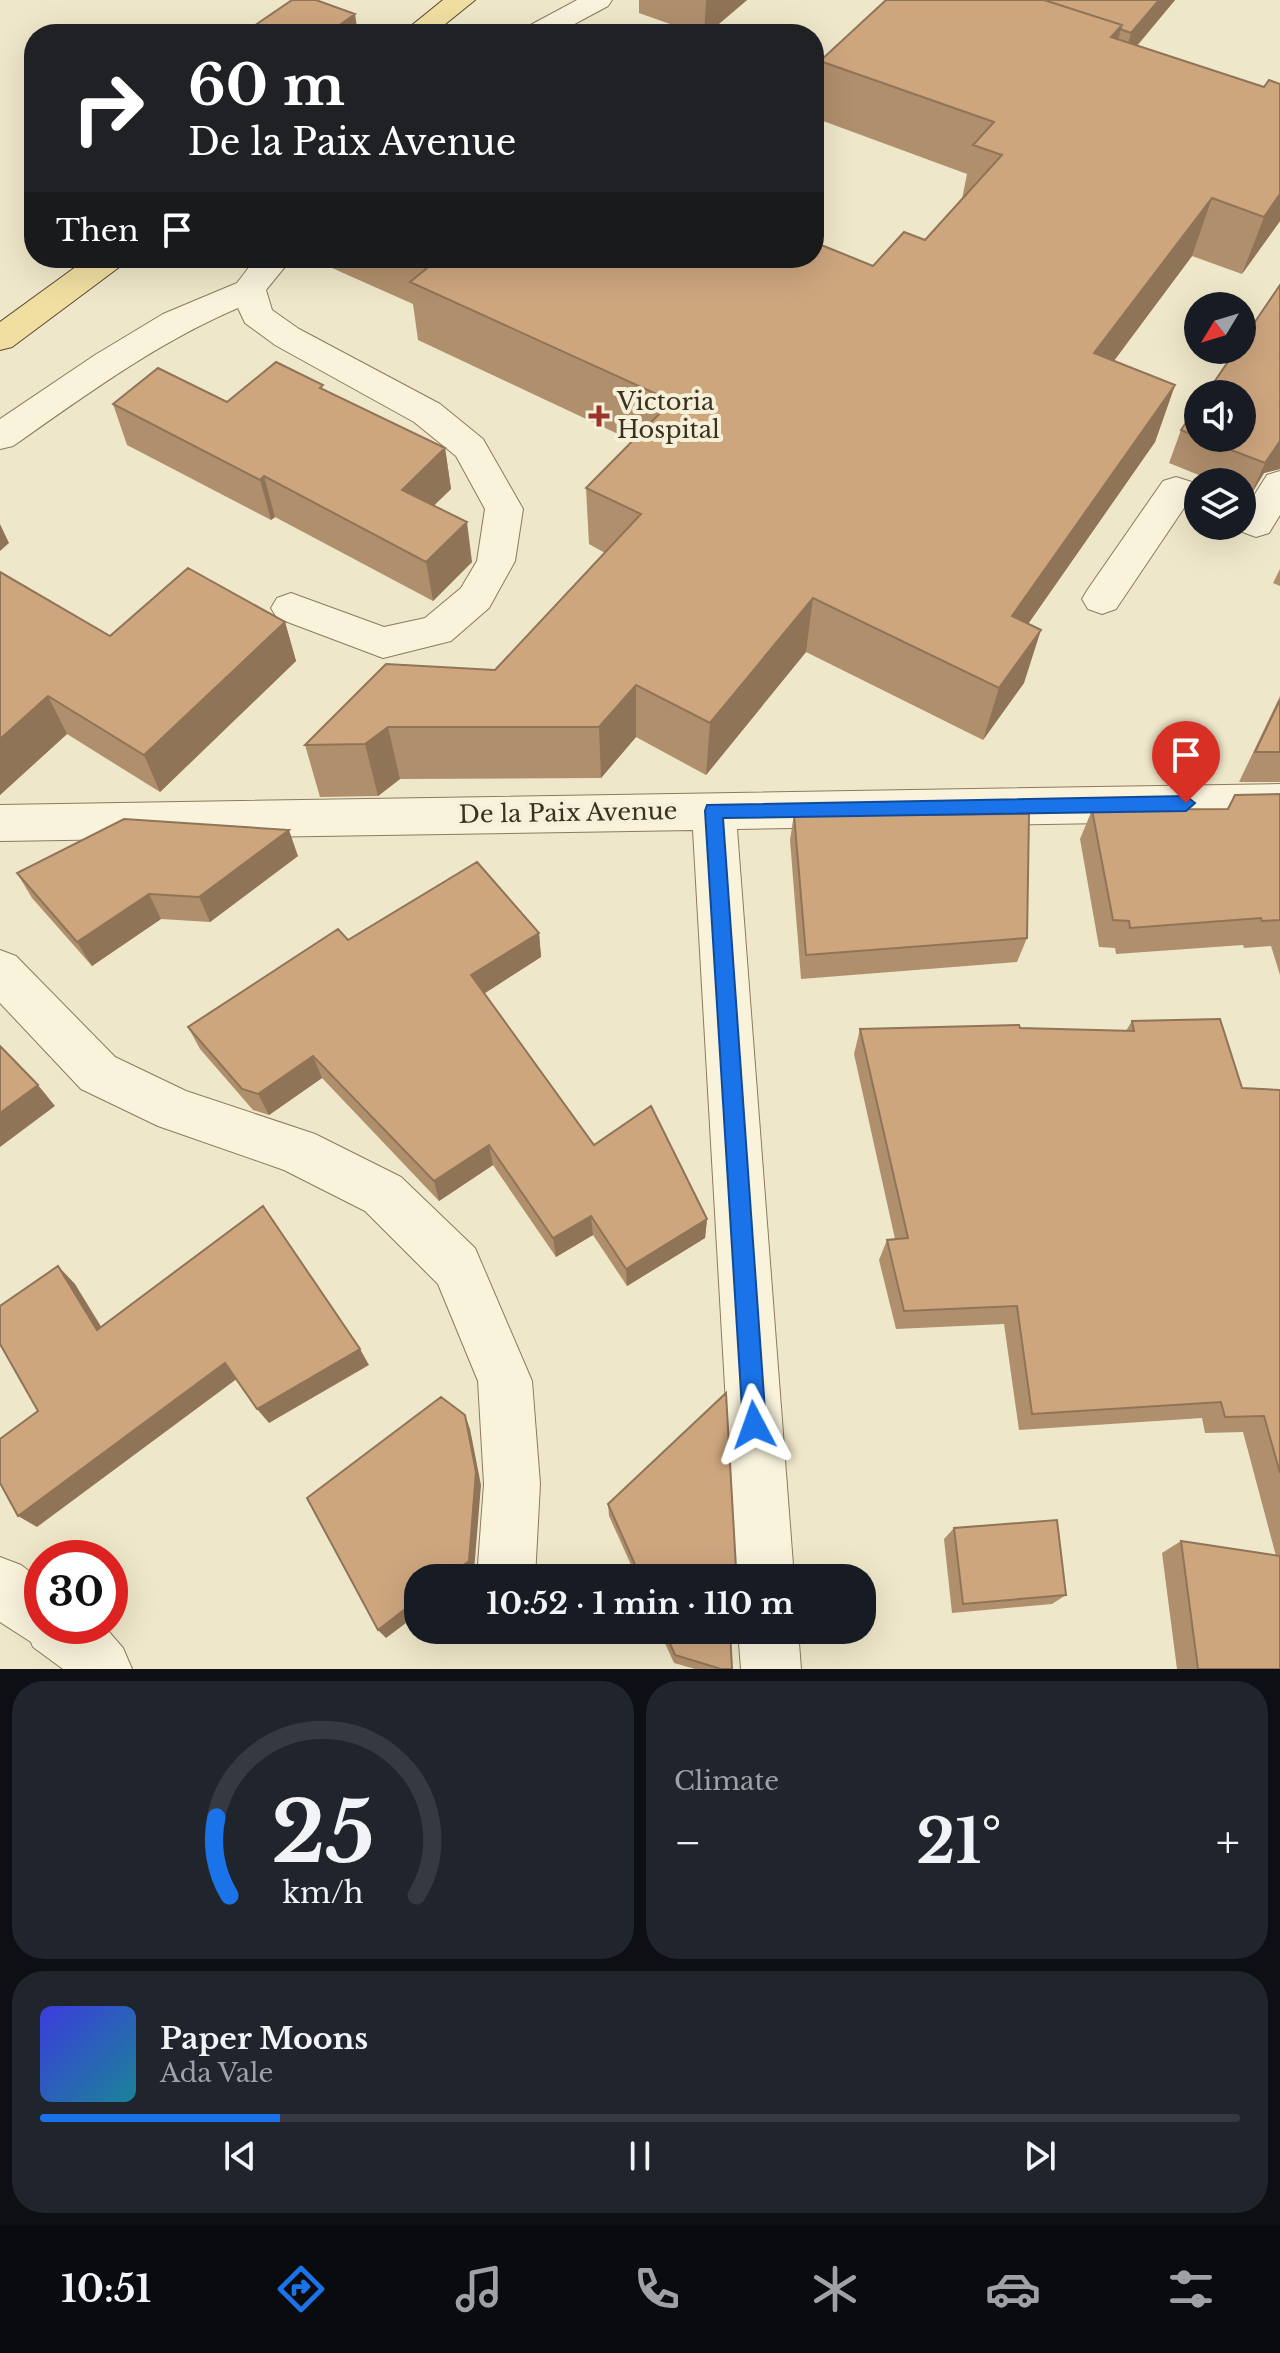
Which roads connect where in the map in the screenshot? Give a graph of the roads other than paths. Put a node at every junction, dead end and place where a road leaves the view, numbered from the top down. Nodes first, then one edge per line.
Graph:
1 (461, 0) edge
2 (588, 14) edge
3 (429, 24) edge
4 (562, 24) edge
5 (96, 268) edge
6 (264, 268) edge
7 (249, 290) junction
8 (0, 339) edge
9 (0, 437) edge
10 (1280, 484) edge
11 (1184, 493) edge
12 (1256, 523) edge
13 (1102, 599) dead end
14 (291, 608) dead end
15 (1280, 802) edge
16 (714, 811) junction
17 (0, 823) edge
18 (0, 970) edge
19 (507, 1564) edge
20 (764, 1564) edge
21 (0, 1586) edge
22 (24, 1604) edge
23 (78, 1644) edge
24 (769, 1644) edge
25 (102, 1669) edge
26 (771, 1669) edge

1 - 3 main road
2 - 4 street
5 - 8 main road
6 - 7 street
7 - 9 street
7 - 14 street
10 - 12 street
11 - 13 street
15 - 16 street, De la Paix Avenue
16 - 17 street, De la Paix Avenue
16 - 20 street
18 - 19 street
21 - 22 street
23 - 25 street
24 - 26 street

